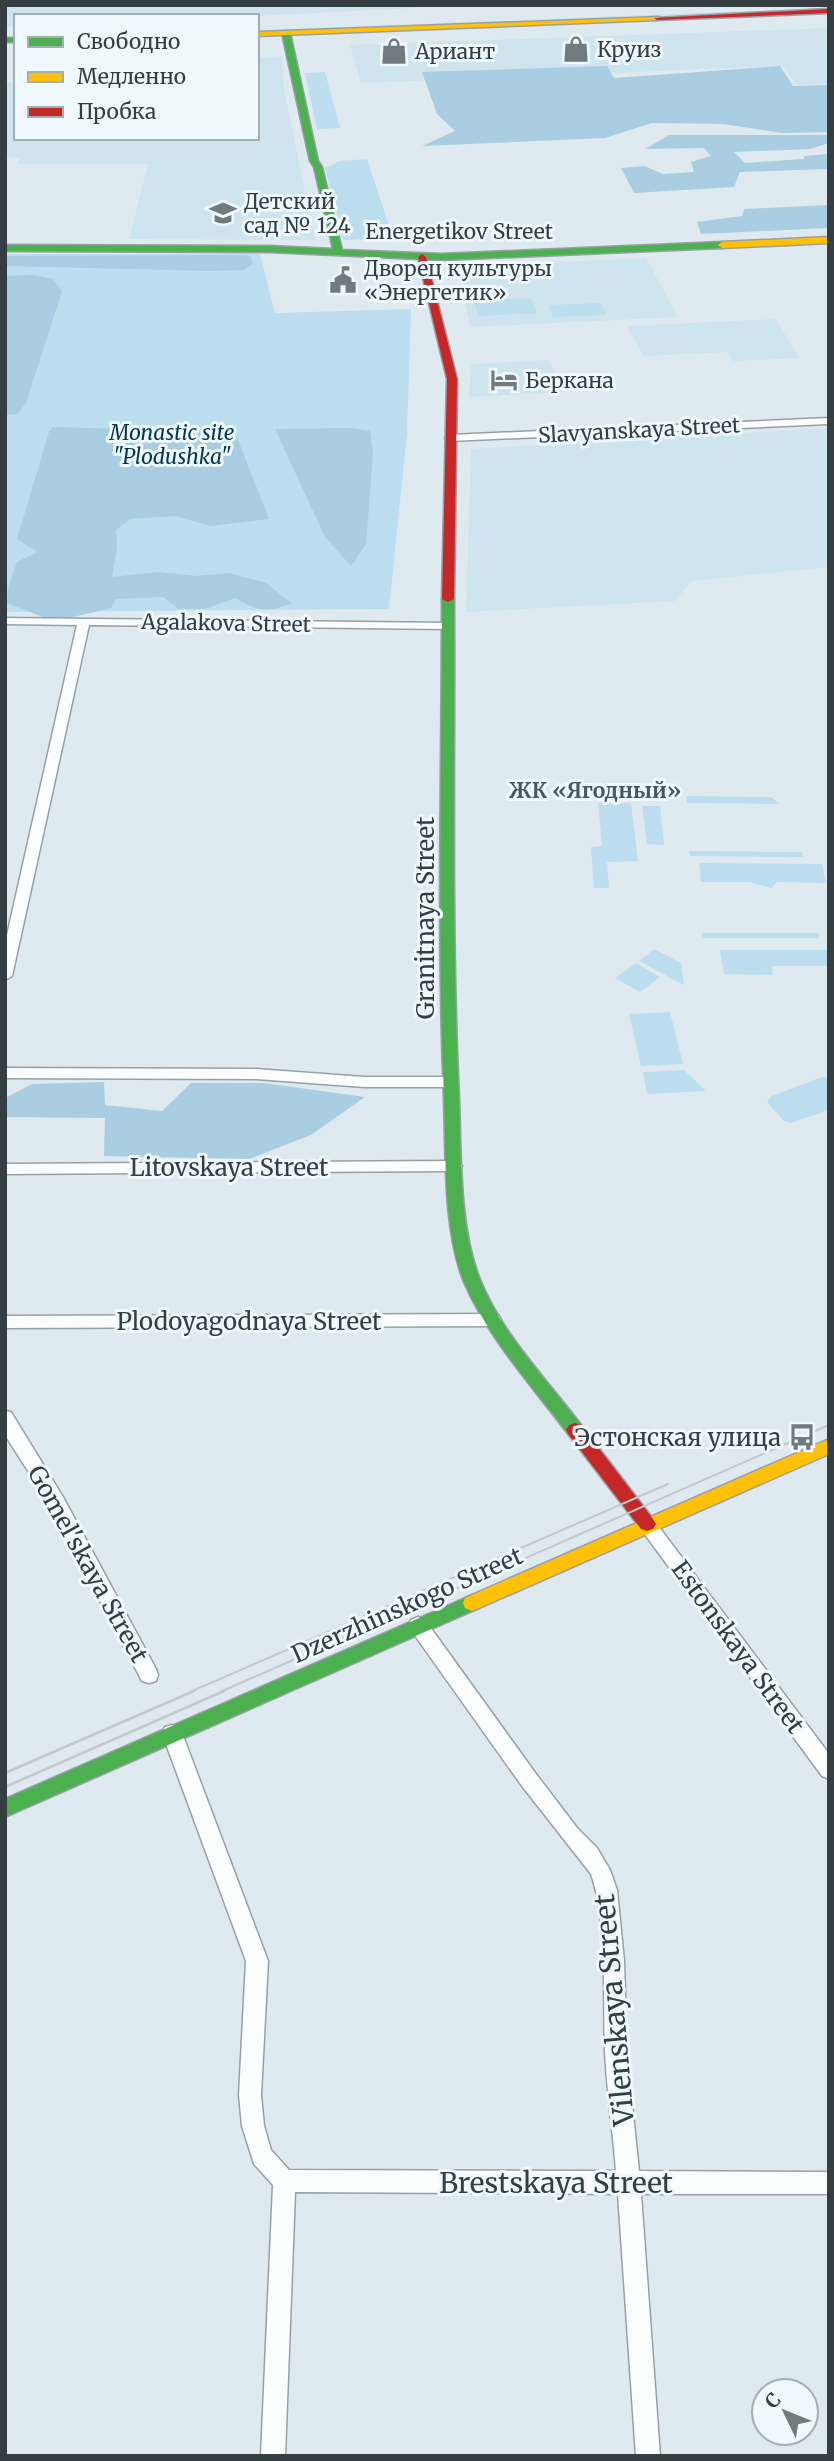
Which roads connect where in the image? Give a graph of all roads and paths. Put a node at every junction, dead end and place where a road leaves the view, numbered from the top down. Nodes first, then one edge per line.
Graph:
1 (829, 6) edge
2 (829, 11) edge
3 (259, 28) edge
4 (285, 30) junction
5 (259, 34) edge
6 (829, 240) edge
7 (5, 248) edge
8 (338, 252) junction
9 (422, 257) junction
10 (829, 421) edge
11 (450, 438) junction
12 (5, 621) edge
13 (84, 621) junction
14 (447, 626) junction
15 (5, 976) edge
16 (5, 1073) edge
17 (450, 1082) junction
18 (454, 1166) junction
19 (5, 1169) edge
20 (493, 1320) junction
21 (5, 1322) edge
22 (5, 1417) edge
23 (829, 1446) edge
24 (647, 1524) junction
25 (418, 1625) junction
26 (149, 1675) dead end
27 (172, 1733) junction
28 (829, 1770) edge
29 (5, 1808) edge
30 (284, 2181) junction
31 (629, 2183) junction
32 (829, 2183) edge
33 (273, 2456) edge
34 (648, 2456) edge

1 - 4 street
2 - 4 street
3 - 4 street
4 - 5 street
4 - 8 street
6 - 9 street, Energetikov Street
7 - 8 street, Energetikov Street
8 - 9 street, Energetikov Street
9 - 11 street, Granitnaya Street
10 - 11 street, Slavyanskaya Street
11 - 14 street, Granitnaya Street
12 - 13 street, Agalakova Street
13 - 14 street, Agalakova Street
13 - 15 street
14 - 17 street, Granitnaya Street
16 - 17 street
17 - 18 street, Granitnaya Street
18 - 19 street, Litovskaya Street
18 - 20 street, Granitnaya Street
20 - 21 street, Plodoyagodnaya Street
20 - 24 street, Granitnaya Street
22 - 26 street, Gomel'skaya Street
23 - 24 street, Dzerzhinskogo Street
24 - 25 street, Dzerzhinskogo Street
24 - 28 street, Estonskaya Street
25 - 27 street, Dzerzhinskogo Street
25 - 31 street, Vilenskaya Street
27 - 29 street, Dzerzhinskogo Street
27 - 30 street
30 - 31 street, Brestskaya Street
30 - 33 street
31 - 32 street, Brestskaya Street
31 - 34 street, Vilenskaya Street

